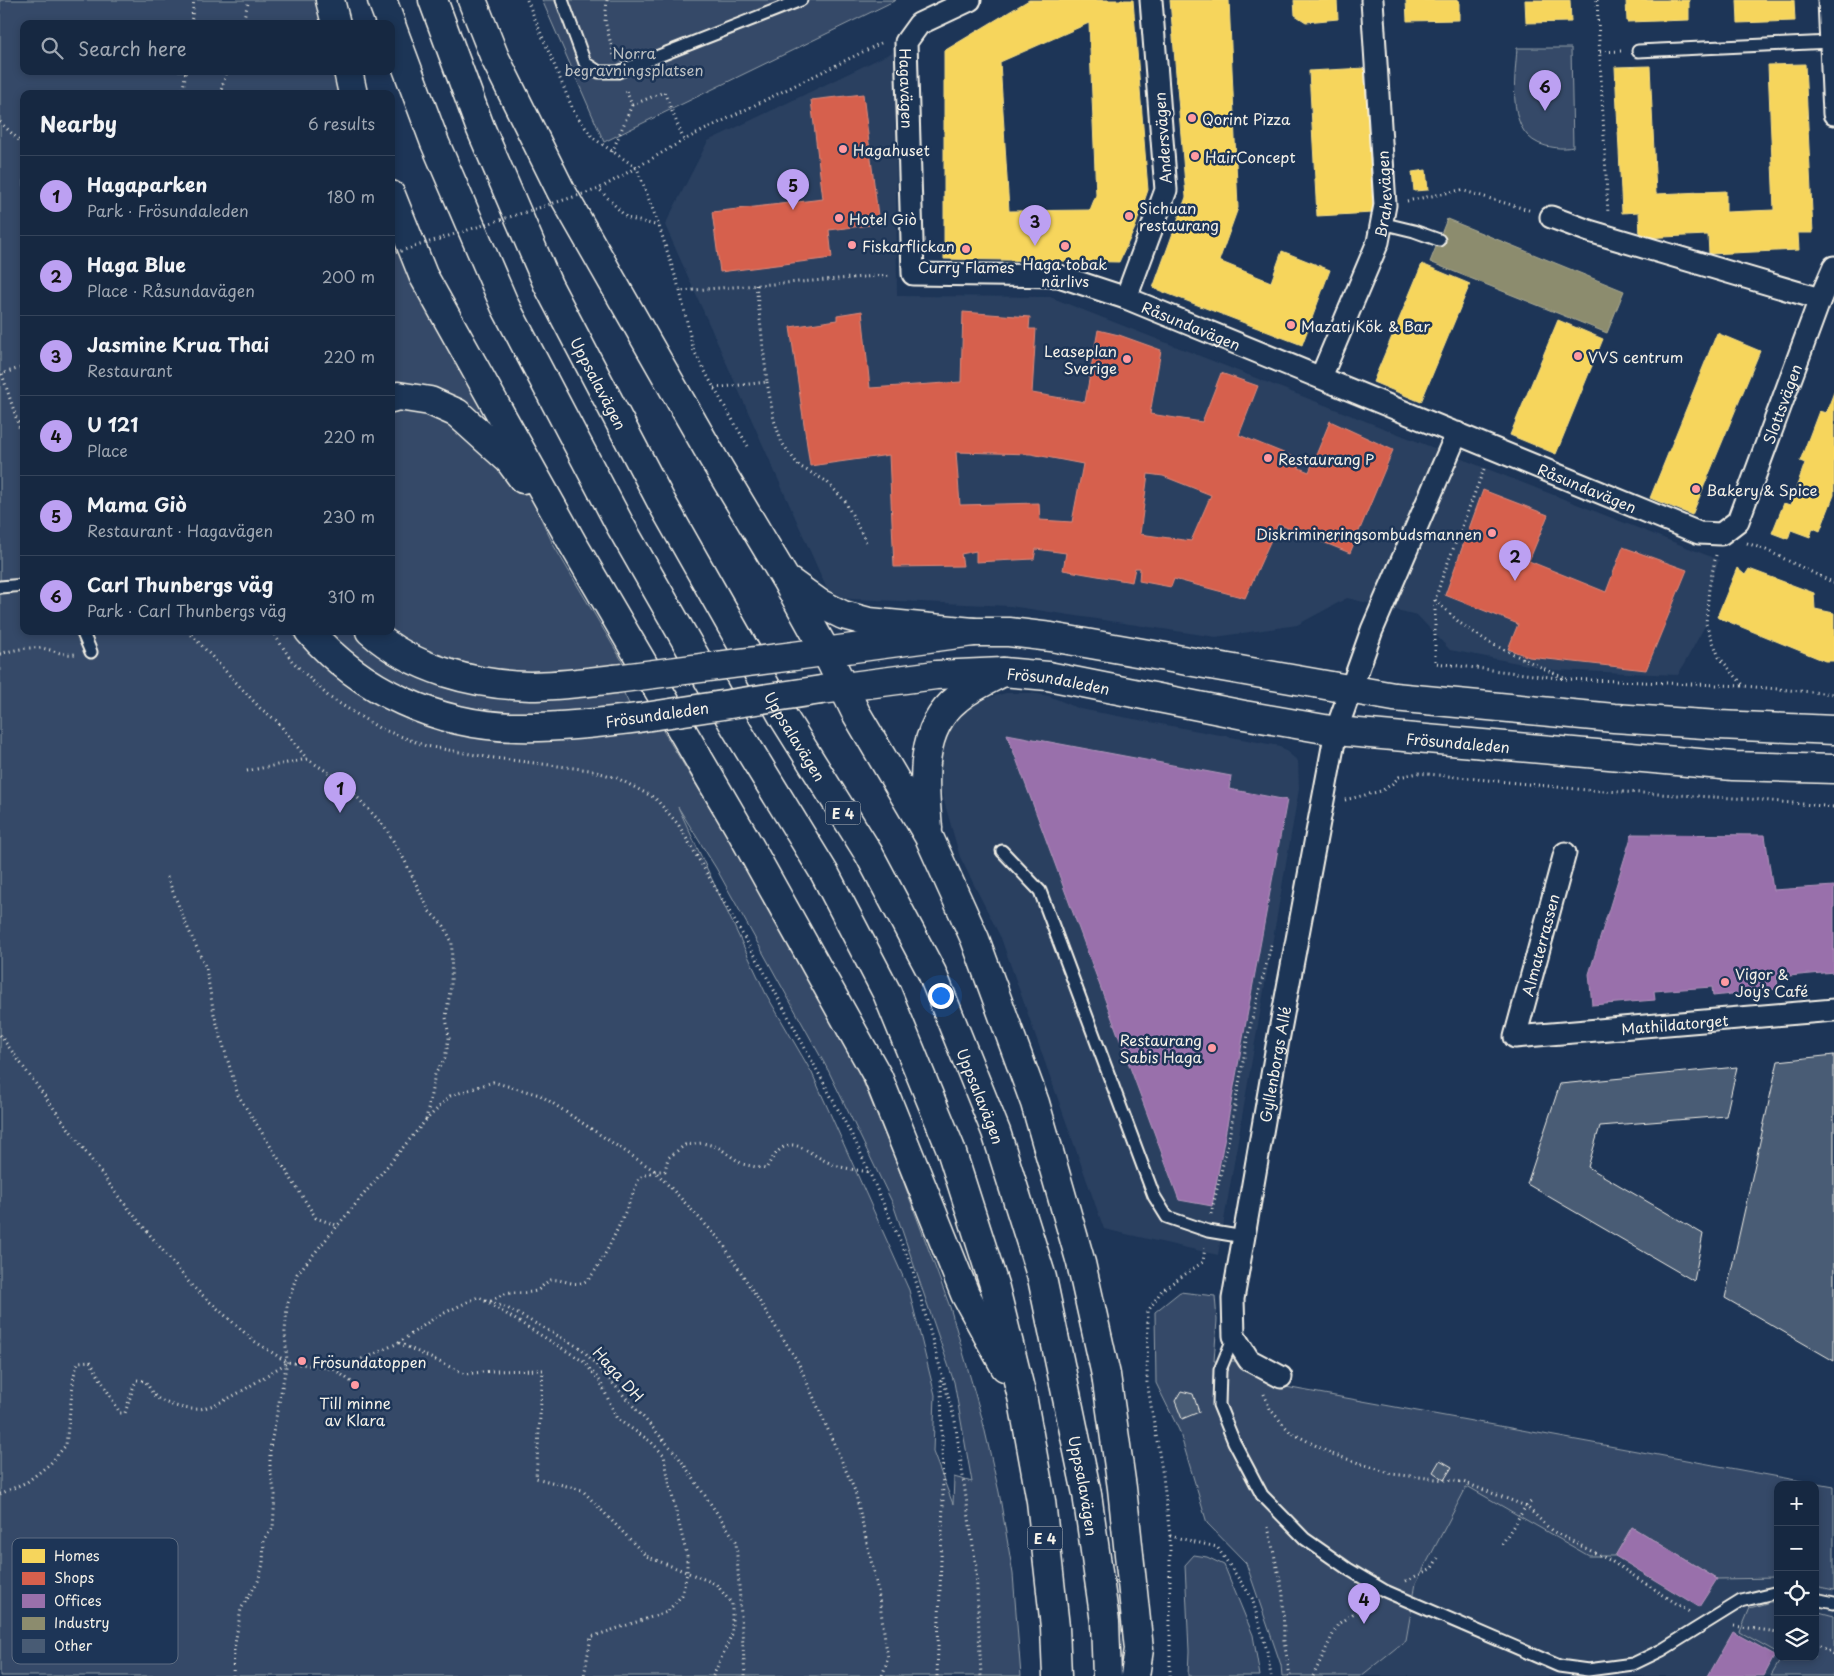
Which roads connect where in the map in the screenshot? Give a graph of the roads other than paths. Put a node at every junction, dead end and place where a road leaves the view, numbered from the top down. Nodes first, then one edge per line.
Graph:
1 (330, 0) edge
2 (382, 0) edge
3 (433, 0) edge
4 (472, 0) edge
5 (562, 0) edge
6 (801, 0) edge
7 (970, 0) edge
8 (1151, 0) edge
9 (1372, 0) edge
10 (1829, 0) edge
11 (335, 20) edge
12 (389, 20) edge
13 (395, 36) edge
14 (1831, 42) junction
15 (1638, 50) dead end
16 (349, 75) edge
17 (352, 90) edge
18 (1834, 114) edge
19 (395, 205) edge
20 (1383, 214) junction
21 (1551, 217) road end
22 (1439, 240) dead end
23 (1834, 266) edge
24 (913, 274) joint
25 (1126, 298) junction
26 (1820, 299) junction
27 (1322, 377) junction
28 (395, 397) edge
29 (1457, 434) junction
30 (1721, 534) joint
31 (573, 544) junction
32 (786, 580) junction
33 (20, 584) edge
34 (0, 587) edge
35 (973, 632) junction
36 (84, 635) edge
37 (313, 635) edge
38 (374, 635) edge
39 (91, 652) road end
40 (826, 652) junction
41 (1003, 672) junction
42 (832, 689) junction
43 (1350, 691) junction
44 (1834, 730) edge
45 (1336, 731) junction
46 (1834, 769) edge
47 (929, 836) junction
48 (1002, 850) dead end
49 (1565, 853) dead end
50 (1834, 1010) edge
51 (1515, 1037) joint
52 (1244, 1237) junction
53 (1234, 1336) junction
54 (1281, 1377) dead end
55 (1023, 1401) junction
56 (1774, 1593) edge
57 (1819, 1599) edge
58 (1834, 1603) edge
59 (1057, 1676) edge
60 (1107, 1676) edge
61 (1135, 1676) edge

1 - 11 main road
2 - 12 main road, E 4
3 - 60 main road, Uppsalavägen / E 4
4 - 32 main road
5 - 6 lane
7 - 24 street, Hagavägen
8 - 25 street, Andersvägen
9 - 20 street, Brahevägen
10 - 14 street
13 - 55 main road, E 4
14 - 15 lane
14 - 18 street
16 - 17 main road
19 - 31 main road
20 - 22 lane
20 - 27 street, Brahevägen
21 - 26 street
23 - 26 street, Slottsvägen
24 - 25 street, Råsundavägen
25 - 27 street, Råsundavägen
26 - 30 street, Slottsvägen
27 - 29 street, Råsundavägen
28 - 31 main road
29 - 30 street, Råsundavägen
29 - 43 street
31 - 55 main road
32 - 35 main road
32 - 40 main road
33 - 34 lane
35 - 40 main road
35 - 43 main road
36 - 39 lane
37 - 42 main road, Frösundaleden, bridge
38 - 40 main road, bridge
40 - 42 main road
41 - 42 main road, Frösundaleden
41 - 45 main road, Frösundaleden
41 - 47 main road
42 - 47 main road
43 - 44 main road
43 - 45 street
45 - 46 main road, Frösundaleden
45 - 52 street, Gyllenborgs Allé
47 - 61 main road
48 - 52 lane
49 - 51 street, Almaterrassen
50 - 51 street, Mathildatorget
52 - 53 street, Gyllenborgs Allé
53 - 54 street
53 - 56 lane
55 - 59 main road, E 4
57 - 58 lane

